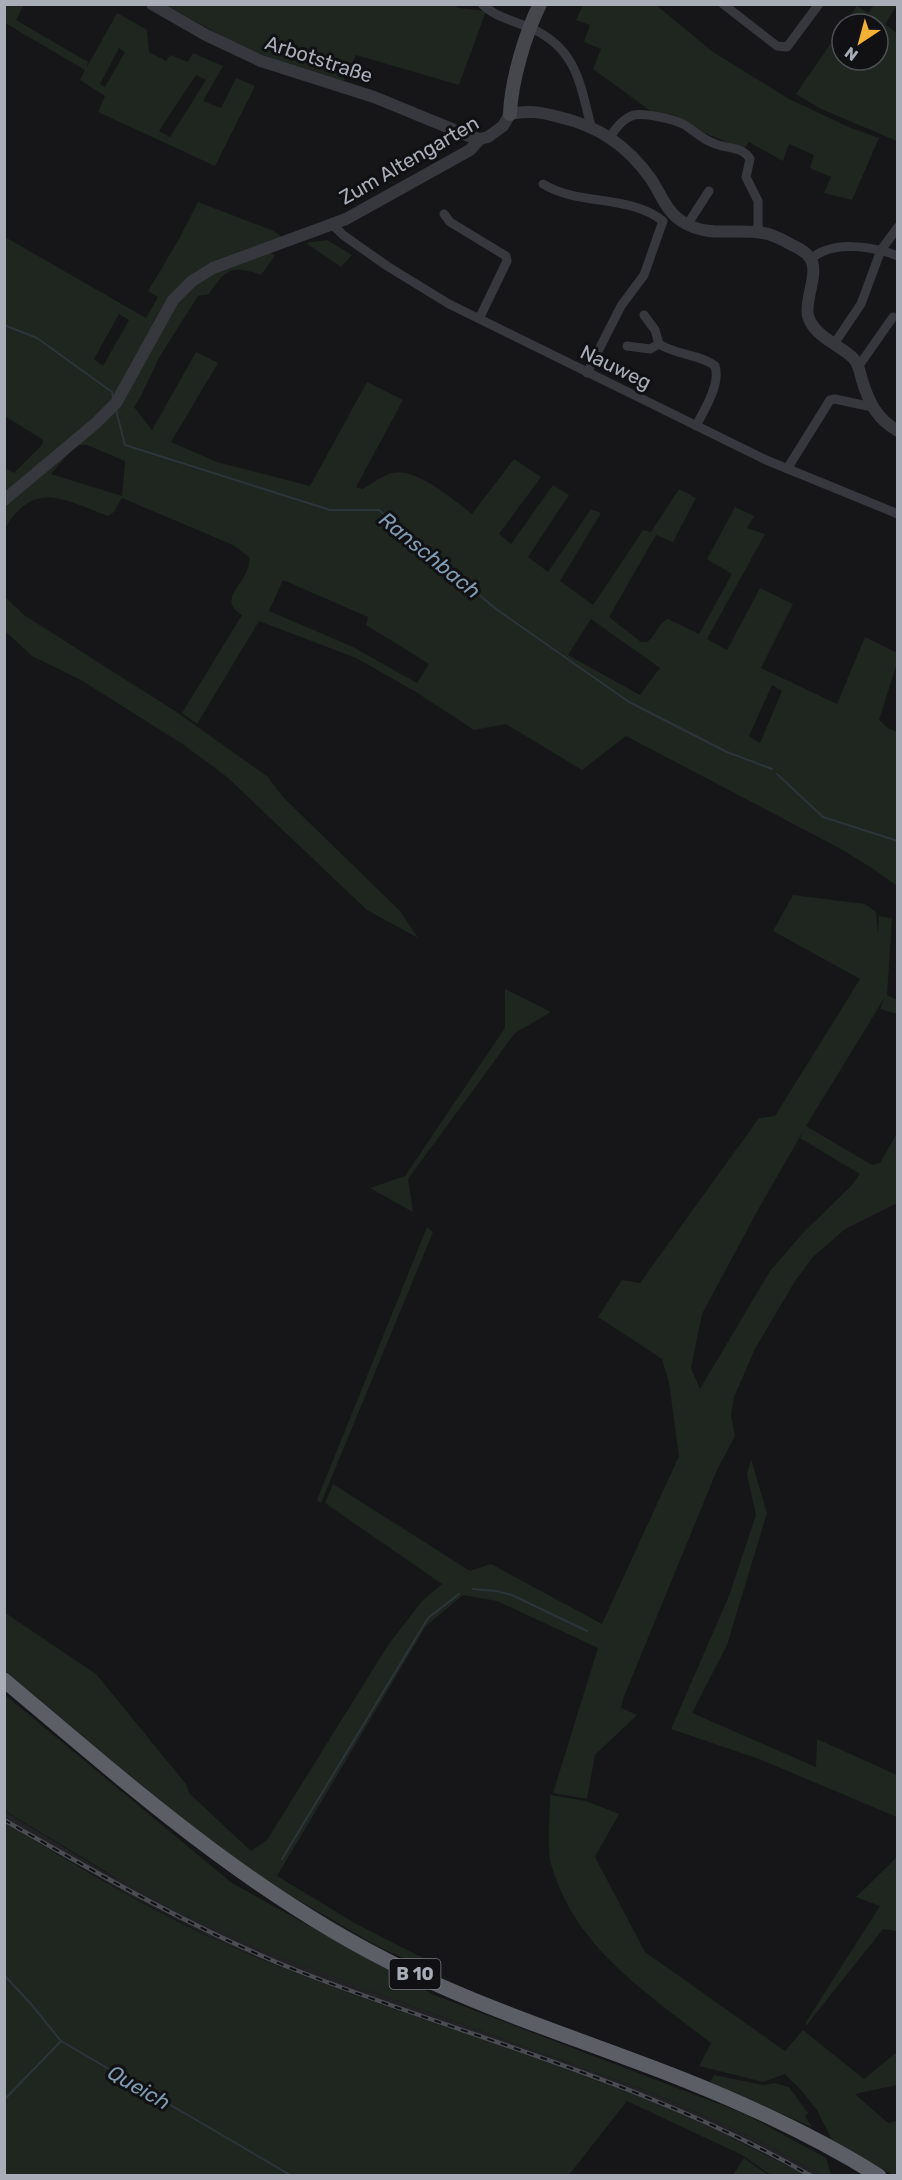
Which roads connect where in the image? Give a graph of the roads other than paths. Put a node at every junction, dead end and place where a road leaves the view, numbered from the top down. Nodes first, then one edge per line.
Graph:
1 (152, 4) edge
2 (482, 4) edge
3 (540, 4) edge
4 (723, 4) edge
5 (819, 4) edge
6 (529, 28) junction
7 (510, 114) junction
8 (591, 126) junction
9 (610, 137) junction
10 (480, 139) junction
11 (543, 184) dead end
12 (709, 191) dead end
13 (444, 214) dead end
14 (669, 219) junction
15 (333, 225) junction
16 (687, 225) junction
17 (897, 227) edge
18 (758, 232) junction
19 (881, 250) junction
20 (897, 256) edge
21 (811, 259) junction
22 (644, 315) dead end
23 (893, 317) dead end
24 (478, 319) junction
25 (659, 344) junction
26 (834, 344) junction
27 (627, 346) dead end
28 (858, 367) junction
29 (587, 373) junction
30 (872, 407) junction
31 (696, 426) junction
32 (897, 431) edge
33 (787, 469) junction
34 (4, 500) edge
35 (897, 514) edge
36 (4, 1680) edge
37 (879, 2175) edge

1 - 10 street, Arbotstraße
2 - 6 street
3 - 6 main road
4 - 5 street
6 - 7 main road
6 - 8 street
7 - 8 street
7 - 10 street, Zum Altengarten
8 - 9 street
9 - 14 street
9 - 18 street
10 - 15 street, Zum Altengarten
11 - 14 street
12 - 16 street
13 - 24 street
14 - 16 street
14 - 29 street
15 - 24 street, Nauweg
15 - 34 street, Zum Altengarten
16 - 18 street
17 - 19 street
18 - 21 street
19 - 20 street
19 - 21 street
19 - 26 street
21 - 26 street
22 - 25 street
23 - 28 street
24 - 29 street, Nauweg
25 - 27 street
25 - 31 street
26 - 28 street
28 - 30 street
29 - 31 street, Nauweg
30 - 32 street
30 - 33 street
31 - 33 street, Nauweg
33 - 35 street, Nauweg
36 - 37 highway, B 10

